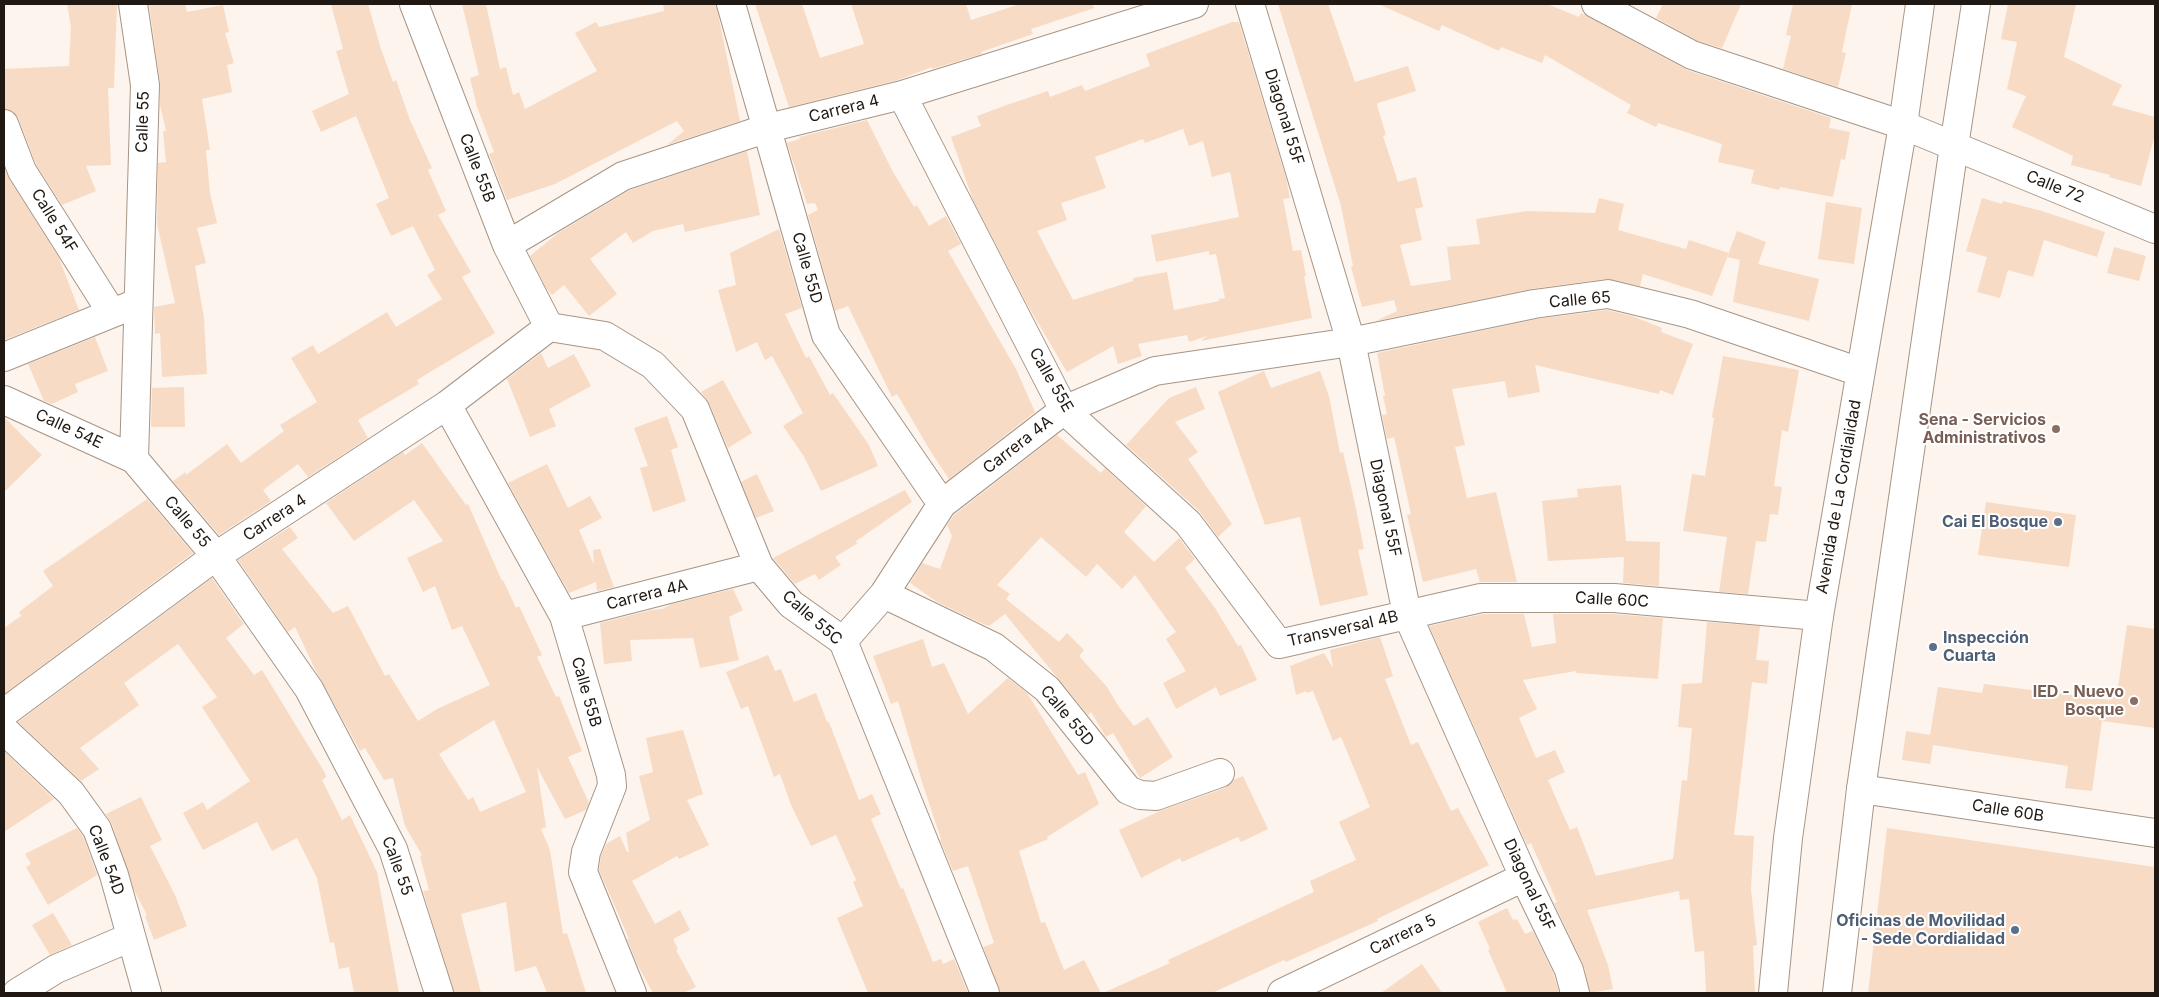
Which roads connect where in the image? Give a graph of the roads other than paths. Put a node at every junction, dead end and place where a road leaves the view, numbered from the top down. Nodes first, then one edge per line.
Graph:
1 (133, 4) edge
2 (414, 4) edge
3 (731, 4) edge
4 (1194, 4) edge
5 (1250, 4) edge
6 (1596, 4) edge
7 (1920, 4) edge
8 (1976, 4) edge
9 (902, 95) junction
10 (4, 124) edge
11 (1903, 125) junction
12 (768, 128) junction
13 (1954, 146) junction
14 (2155, 229) edge
15 (507, 244) junction
16 (125, 308) junction
17 (549, 327) junction
18 (1351, 342) junction
19 (4, 357) edge
20 (1860, 372) junction
21 (4, 400) edge
22 (447, 405) junction
23 (1064, 410) junction
24 (134, 459) junction
25 (942, 504) junction
26 (216, 556) junction
27 (759, 566) junction
28 (884, 594) junction
29 (1407, 614) junction
30 (564, 616) junction
31 (1819, 616) junction
32 (843, 640) junction
33 (1279, 644) joint
34 (4, 713) edge
35 (4, 730) edge
36 (1220, 773) dead end
37 (1861, 788) junction
38 (2155, 833) edge
39 (1524, 877) junction
40 (131, 937) junction
41 (17, 993) edge
42 (147, 993) edge
43 (439, 993) edge
44 (632, 993) edge
45 (985, 993) edge
46 (1282, 993) edge
47 (1575, 993) edge
48 (1774, 993) edge
49 (1837, 993) edge

1 - 16 street, Calle 55
2 - 15 street, Calle 55B
3 - 12 street, Calle 55D
4 - 9 street, Carrera 4
5 - 18 street, Diagonal 55F
6 - 11 street, Calle 72
7 - 11 street, Avenida de La Cordialidad
8 - 13 street
9 - 12 street, Carrera 4
9 - 23 street, Calle 55E
10 - 16 street, Calle 54F
11 - 13 street, Calle 72
11 - 20 street, Avenida de La Cordialidad
12 - 15 street, Carrera 4
12 - 25 street, Calle 55D
13 - 14 street, Calle 72
13 - 37 street
15 - 17 street, Calle 55B
16 - 19 street
16 - 24 street, Calle 55
17 - 22 street, Carrera 4
17 - 27 street, Calle 55C
18 - 20 street, Calle 65
18 - 23 street, Carrera 4A
18 - 29 street, Diagonal 55F
20 - 31 street, Avenida de La Cordialidad
21 - 24 street, Calle 54E
22 - 26 street, Carrera 4
22 - 30 street, Calle 55B
23 - 25 street, Carrera 4A
23 - 33 street, Calle 55E
24 - 26 street, Calle 55
25 - 28 street, Carrera 4A
26 - 34 street, Carrera 4
26 - 43 street, Calle 55
27 - 30 street, Carrera 4A
27 - 32 street, Calle 55C
28 - 32 street, Carrera 4A
28 - 36 street, Calle 55D
29 - 31 street, Calle 60C
29 - 33 street, Transversal 4B
29 - 39 street, Diagonal 55F
30 - 44 street, Calle 55B
31 - 48 street, Avenida de La Cordialidad
32 - 45 street, Calle 55C
35 - 40 street, Calle 54D
37 - 38 street, Calle 60B
37 - 49 street
39 - 46 street, Carrera 5
39 - 47 street, Diagonal 55F
40 - 41 street
40 - 42 street, Calle 54D

